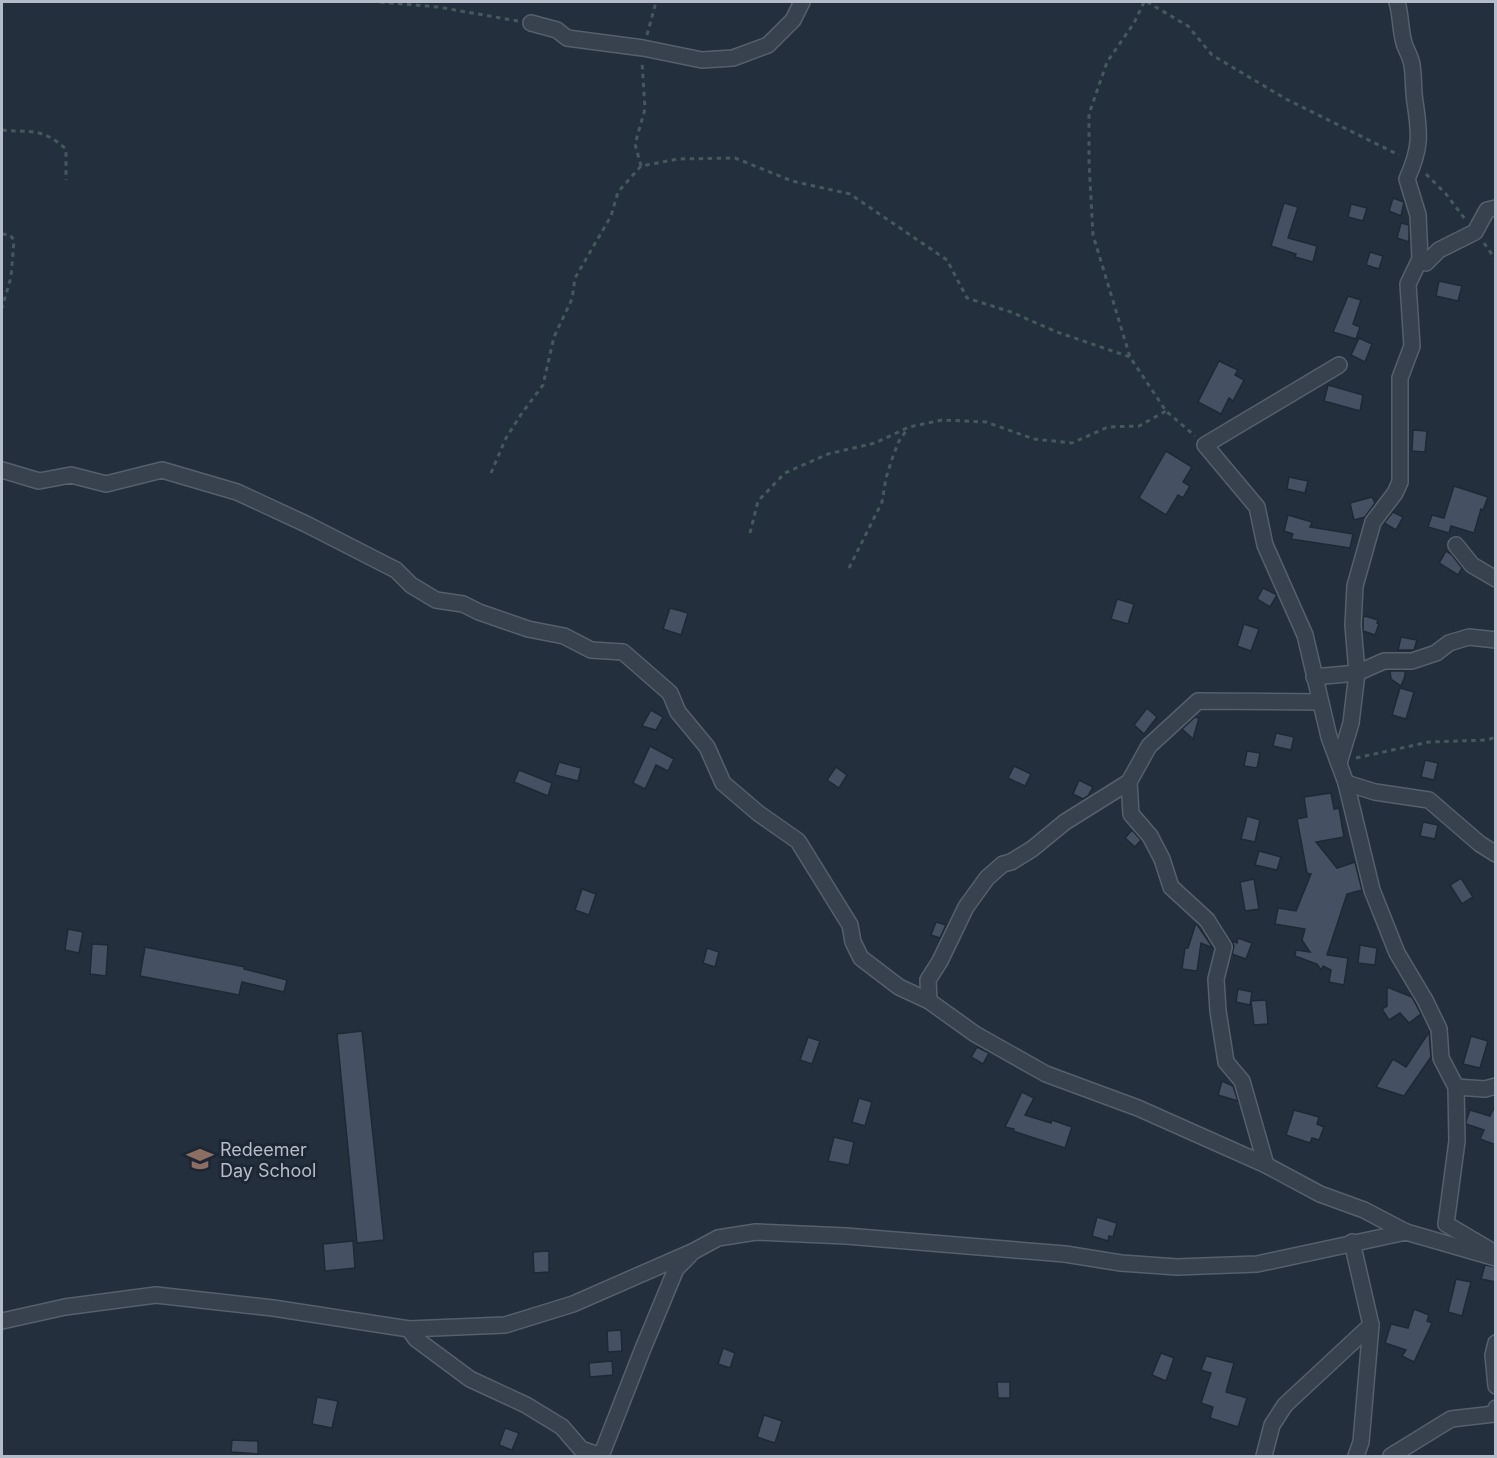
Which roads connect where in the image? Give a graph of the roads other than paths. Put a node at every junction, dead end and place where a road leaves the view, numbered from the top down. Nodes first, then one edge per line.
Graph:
1 (802, 2) edge
2 (1397, 2) edge
3 (531, 23) road end
4 (1496, 208) edge
5 (1426, 263) dead end
6 (1339, 365) dead end
7 (2, 470) edge
8 (1456, 545) dead end
9 (1496, 579) edge
10 (1496, 640) edge
11 (1357, 673) junction
12 (1314, 677) junction
13 (1320, 702) junction
14 (1339, 762) junction
15 (1129, 782) junction
16 (1346, 783) junction
17 (1496, 854) edge
18 (929, 1001) junction
19 (1496, 1086) edge
20 (1456, 1087) junction
21 (1266, 1165) junction
22 (1406, 1232) junction
23 (1352, 1242) junction
24 (694, 1251) junction
25 (1496, 1256) edge
26 (2, 1322) edge
27 (1371, 1325) junction
28 (409, 1329) junction
29 (1496, 1343) edge
30 (1496, 1386) edge
31 (1495, 1413) edge
32 (602, 1456) edge
33 (1264, 1456) edge
34 (1356, 1456) edge
35 (1391, 1456) edge

1 - 3 street
2 - 11 street
4 - 5 street
6 - 12 street
7 - 18 street
8 - 9 street
10 - 11 street
11 - 12 street
11 - 14 street
12 - 13 street
13 - 14 street
13 - 15 street
14 - 16 street
15 - 18 street
15 - 21 street
16 - 17 street
16 - 20 street
18 - 21 street
19 - 20 street
20 - 25 street
21 - 22 street
22 - 23 street
22 - 25 street
23 - 24 street
23 - 27 street
24 - 28 street
24 - 32 street
26 - 28 street
27 - 33 street
27 - 34 street
28 - 32 street
29 - 30 street
31 - 35 street

